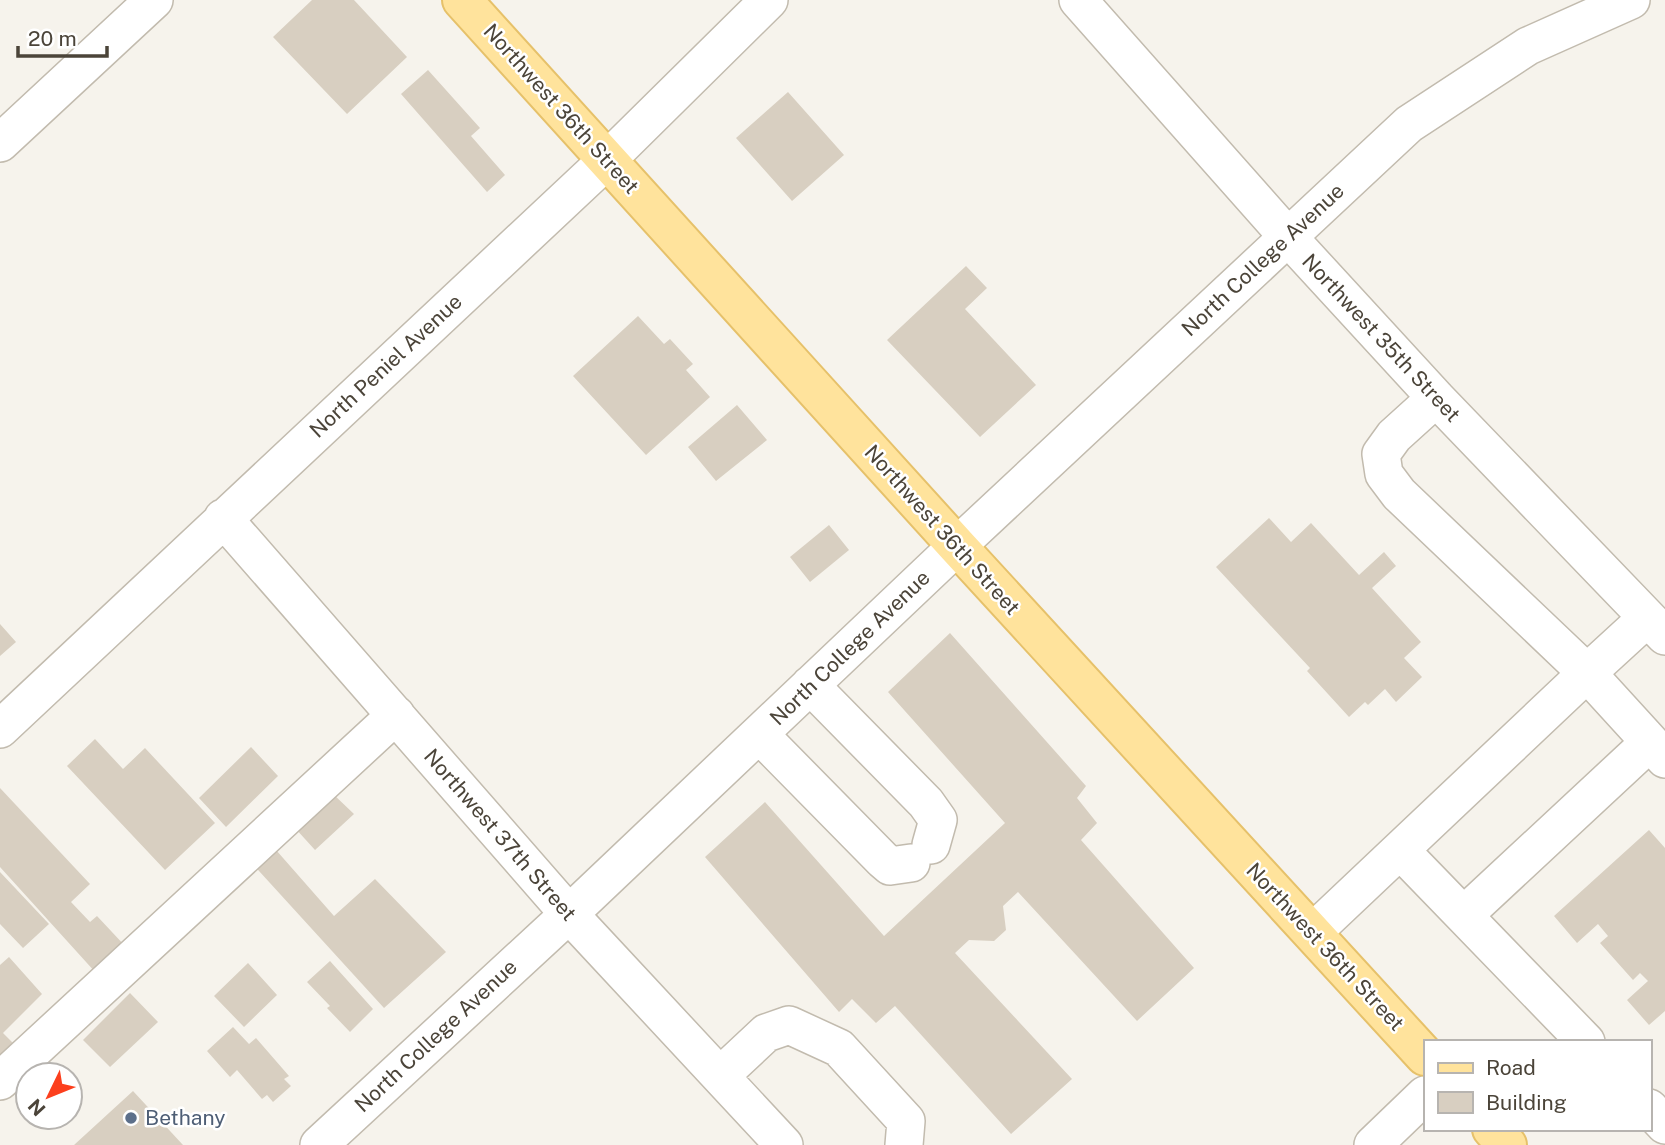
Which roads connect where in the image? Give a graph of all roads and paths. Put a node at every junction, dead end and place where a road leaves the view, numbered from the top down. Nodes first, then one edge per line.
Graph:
1 (154, 0) edge
2 (462, 0) edge
3 (769, 0) edge
4 (1078, 0) edge
5 (1631, 0) edge
6 (0, 143) edge
7 (607, 160) junction
8 (1288, 237) junction
9 (1436, 398) junction
10 (223, 518) junction
11 (957, 546) junction
12 (1656, 627) edge
13 (1587, 673) junction
14 (810, 685) junction
15 (396, 715) junction
16 (0, 729) edge
17 (759, 734) junction
18 (1657, 750) edge
19 (1401, 850) junction
20 (569, 914) junction
21 (1464, 915) junction
22 (1312, 933) junction
23 (1584, 1040) edge
24 (1424, 1055) edge
25 (720, 1076) junction
26 (0, 1081) edge
27 (1424, 1097) edge
28 (1651, 1110) edge
29 (1665, 1125) edge
30 (1494, 1131) edge
31 (319, 1145) edge
32 (784, 1145) edge
33 (904, 1145) edge
34 (1373, 1145) edge
35 (1507, 1145) edge

1 - 6 street
2 - 7 main road, Northwest 36th Street
3 - 7 street, North Peniel Avenue
4 - 8 street, Northwest 35th Street
5 - 8 street, North College Avenue
7 - 10 street, North Peniel Avenue
7 - 11 main road, Northwest 36th Street
8 - 9 street, Northwest 35th Street
8 - 11 street, North College Avenue
9 - 12 street, Northwest 35th Street
9 - 13 street
10 - 15 street, Northwest 37th Street
10 - 16 street, North Peniel Avenue
11 - 14 street, North College Avenue
11 - 22 main road, Northwest 36th Street
12 - 13 street
13 - 18 street
13 - 19 street
14 - 17 street, North College Avenue
14 - 17 street
15 - 20 street, Northwest 37th Street
15 - 26 street
17 - 20 street, North College Avenue
18 - 21 street
19 - 21 street
19 - 22 street
20 - 25 street, Northwest 37th Street
20 - 31 street, North College Avenue
21 - 23 street
22 - 24 main road, Northwest 36th Street
25 - 32 street, Northwest 37th Street
25 - 33 street
27 - 34 street
28 - 29 street
30 - 35 main road

